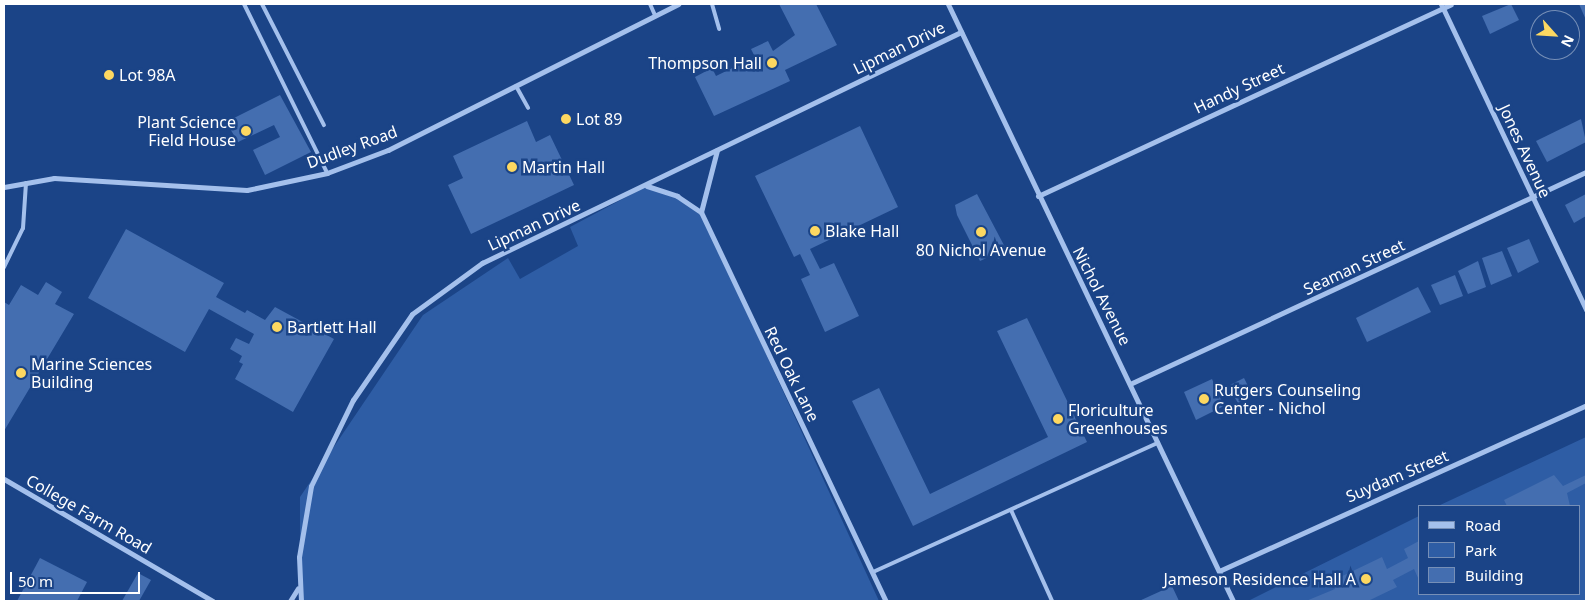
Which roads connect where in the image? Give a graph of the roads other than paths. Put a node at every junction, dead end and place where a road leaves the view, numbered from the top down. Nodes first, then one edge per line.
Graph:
1 (244, 4) edge
2 (262, 4) edge
3 (650, 4) edge
4 (678, 4) edge
5 (712, 4) edge
6 (1452, 4) edge
7 (950, 5) edge
8 (1442, 6) edge
9 (655, 15) junction
10 (719, 29) dead end
11 (961, 32) junction
12 (516, 86) junction
13 (528, 108) dead end
14 (324, 125) dead end
15 (718, 150) junction
16 (1586, 172) edge
17 (327, 173) junction
18 (26, 183) junction
19 (647, 186) junction
20 (4, 187) edge
21 (1038, 196) junction
22 (1533, 198) junction
23 (701, 212) junction
24 (4, 267) edge
25 (1586, 310) edge
26 (1132, 382) junction
27 (1586, 406) edge
28 (1158, 443) junction
29 (4, 479) edge
30 (1011, 510) junction
31 (873, 572) junction
32 (1219, 572) junction
33 (299, 587) junction
34 (213, 601) edge
35 (290, 601) edge
36 (301, 601) edge
37 (886, 601) edge
38 (1052, 601) edge
39 (1233, 601) edge

1 - 17 lane
2 - 14 lane
3 - 9 lane
4 - 9 street, Dudley Road
5 - 10 lane
6 - 8 street, Handy Street
7 - 11 street, Nichol Avenue
8 - 21 street, Handy Street
8 - 22 street, Jones Avenue
9 - 12 street, Dudley Road
11 - 15 street, Lipman Drive
11 - 21 street, Nichol Avenue
12 - 13 lane
12 - 17 street, Dudley Road
15 - 19 street, Lipman Drive
15 - 23 street
16 - 22 street, Seaman Street
17 - 18 street, Dudley Road
18 - 20 street, Dudley Road
18 - 24 lane
19 - 23 street
19 - 33 street, Lipman Drive
21 - 26 street, Nichol Avenue
22 - 25 street, Jones Avenue
22 - 26 street, Seaman Street
23 - 31 street, Red Oak Lane
26 - 28 street, Nichol Avenue
27 - 32 street, Suydam Street
28 - 30 lane
28 - 32 street, Nichol Avenue
29 - 34 street, College Farm Road
30 - 31 lane
30 - 38 lane
31 - 37 street, Red Oak Lane
32 - 39 street, Nichol Avenue
33 - 35 street
33 - 36 street, Lipman Drive

